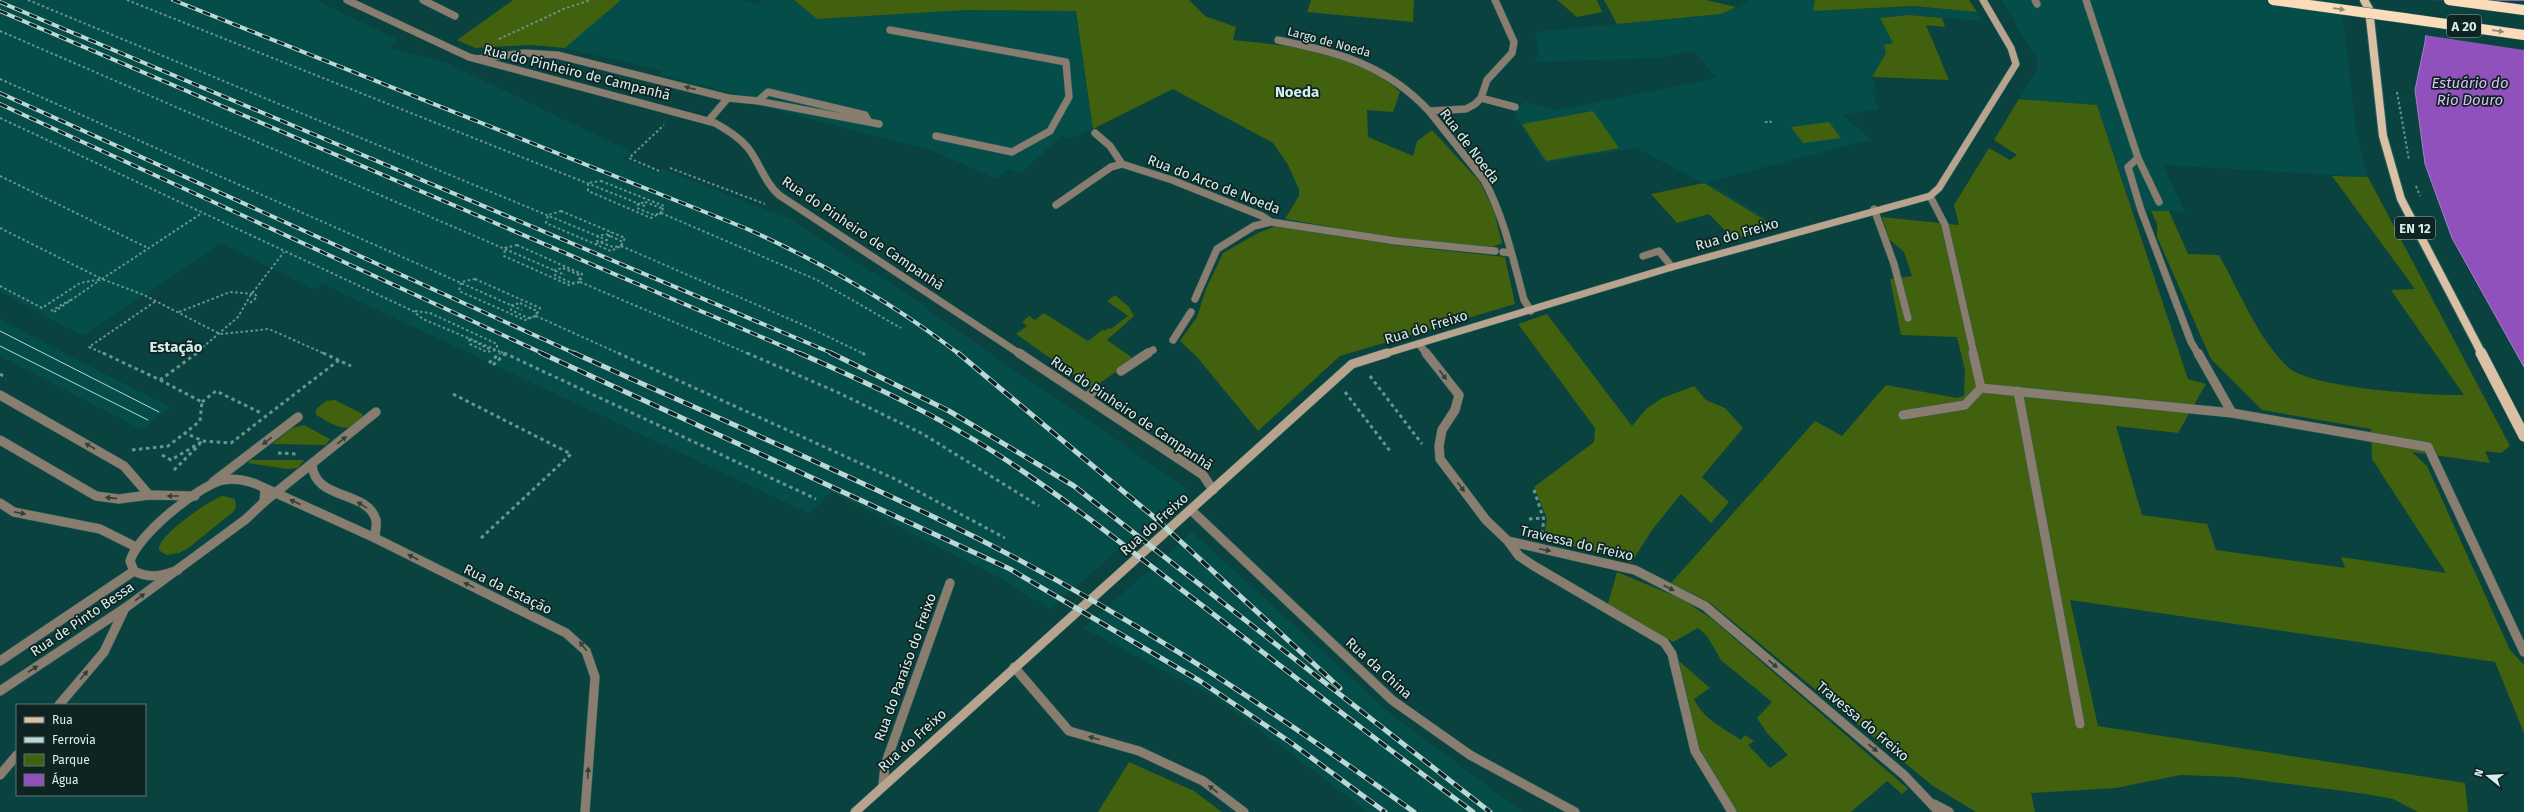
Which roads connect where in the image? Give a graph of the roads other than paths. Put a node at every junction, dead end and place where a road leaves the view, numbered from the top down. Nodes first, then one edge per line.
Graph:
1 (347, 0) edge
2 (423, 0) edge
3 (1495, 0) edge
4 (1984, 0) edge
5 (2086, 0) edge
6 (2273, 0) edge
7 (2364, 0) edge
8 (2449, 0) edge
9 (2524, 10) edge
10 (455, 16) dead end
11 (890, 30) dead end
12 (2524, 35) edge
13 (1278, 40) dead end
14 (477, 59) junction
15 (728, 98) junction
16 (1481, 98) junction
17 (758, 101) junction
18 (1515, 107) dead end
19 (1429, 111) junction
20 (709, 120) junction
21 (869, 122) junction
22 (879, 124) dead end
23 (1095, 133) dead end
24 (936, 136) dead end
25 (2138, 158) junction
26 (1122, 164) junction
27 (1930, 196) junction
28 (2159, 202) dead end
29 (1056, 205) dead end
30 (1874, 209) junction
31 (1271, 222) junction
32 (1494, 251) dead end
33 (1503, 252) dead end
34 (1511, 253) junction
35 (1643, 256) dead end
36 (1672, 267) junction
37 (1195, 299) dead end
38 (1531, 311) junction
39 (1191, 312) dead end
40 (1908, 318) dead end
41 (1173, 340) dead end
42 (1419, 344) junction
43 (1154, 350) dead end
44 (1121, 371) dead end
45 (1981, 388) junction
46 (1096, 389) dead end
47 (2018, 391) junction
48 (0, 395) edge
49 (1087, 397) junction
50 (376, 412) dead end
51 (2232, 413) junction
52 (1903, 415) dead end
53 (298, 417) dead end
54 (2524, 436) edge
55 (0, 440) edge
56 (312, 465) junction
57 (265, 489) junction
58 (1213, 490) junction
59 (200, 493) junction
60 (275, 494) junction
61 (149, 496) junction
62 (264, 502) junction
63 (0, 503) edge
64 (1191, 510) junction
65 (375, 538) junction
66 (1508, 541) junction
67 (136, 547) junction
68 (178, 570) junction
69 (134, 571) junction
70 (950, 583) dead end
71 (125, 608) junction
72 (2524, 652) edge
73 (0, 661) edge
74 (1014, 667) junction
75 (0, 691) edge
76 (60, 704) edge
77 (2080, 724) dead end
78 (16, 756) edge
79 (0, 775) edge
80 (883, 785) junction
81 (1936, 808) edge
82 (585, 812) edge
83 (855, 812) edge
84 (1244, 812) edge
85 (1575, 812) edge
86 (1732, 812) edge
87 (1949, 812) edge

1 - 14 street, Rua do Pinheiro de Campanhã
2 - 10 street
3 - 16 street
4 - 27 main road
5 - 25 street
6 -> 12 highway, A 20, bridge
7 - 54 main road, EN 12
8 - 9 highway, A 20
11 - 24 street
13 - 19 street, Largo de Noeda
15 -> 14 street
14 - 20 street, Rua do Pinheiro de Campanhã
15 - 17 street
15 - 20 street
16 - 18 street
16 - 19 street, Rua de Noeda
17 - 21 street
17 - 21 street
19 - 34 street, Rua de Noeda
20 - 49 street, Rua do Pinheiro de Campanhã
21 - 22 street
23 - 26 street
25 - 28 street
25 - 51 street
26 - 29 street
26 - 31 street, Rua do Arco de Noeda
27 - 30 main road, Rua do Freixo
27 - 45 street
30 - 36 main road, Rua do Freixo
30 - 40 street
31 - 32 street, Rua do Arco de Noeda
31 - 37 street
33 - 34 street
34 - 38 street, Rua de Noeda
35 - 36 street
36 - 38 main road, Rua do Freixo
38 - 42 main road, Rua do Freixo
39 - 41 street
42 - 58 main road, Rua do Freixo
42 -> 66 street, Travessa do Freixo
43 - 44 street
45 - 47 street
45 - 52 street
46 - 49 street
47 - 51 street
47 - 77 street
61 -> 48 street
49 - 58 street, Rua do Pinheiro de Campanhã
56 -> 50 street, Rua de Pinto Bessa
51 - 72 street
53 -> 59 street
61 -> 55 street
56 - 60 street, Rua de Pinto Bessa
65 -> 56 street
57 - 59 street, Rua de Pinto Bessa
57 - 60 street, Rua da Estação
57 - 62 street
58 - 64 main road, Rua do Freixo
59 -> 61 street
59 - 67 street, Rua de Pinto Bessa
60 - 62 street, Rua de Pinto Bessa
65 -> 60 street, Rua da Estação
62 - 68 street, Rua de Pinto Bessa
63 -> 67 street
64 - 74 main road, Rua do Freixo
64 - 85 street, Rua da China
82 -> 65 street, Rua da Estação
66 -> 81 street, Travessa do Freixo
66 - 86 street
67 - 69 street, Rua de Pinto Bessa
68 - 69 street, Rua de Pinto Bessa
71 -> 68 street, Rua de Pinto Bessa
69 - 73 street, Rua de Pinto Bessa
70 - 80 street, Rua do Paraíso do Freixo
75 -> 71 street, Rua de Pinto Bessa
76 -> 71 street
74 - 80 main road, Rua do Freixo
84 -> 74 street
78 - 79 street
80 - 83 main road, Rua do Freixo
81 - 87 street, Travessa do Freixo

